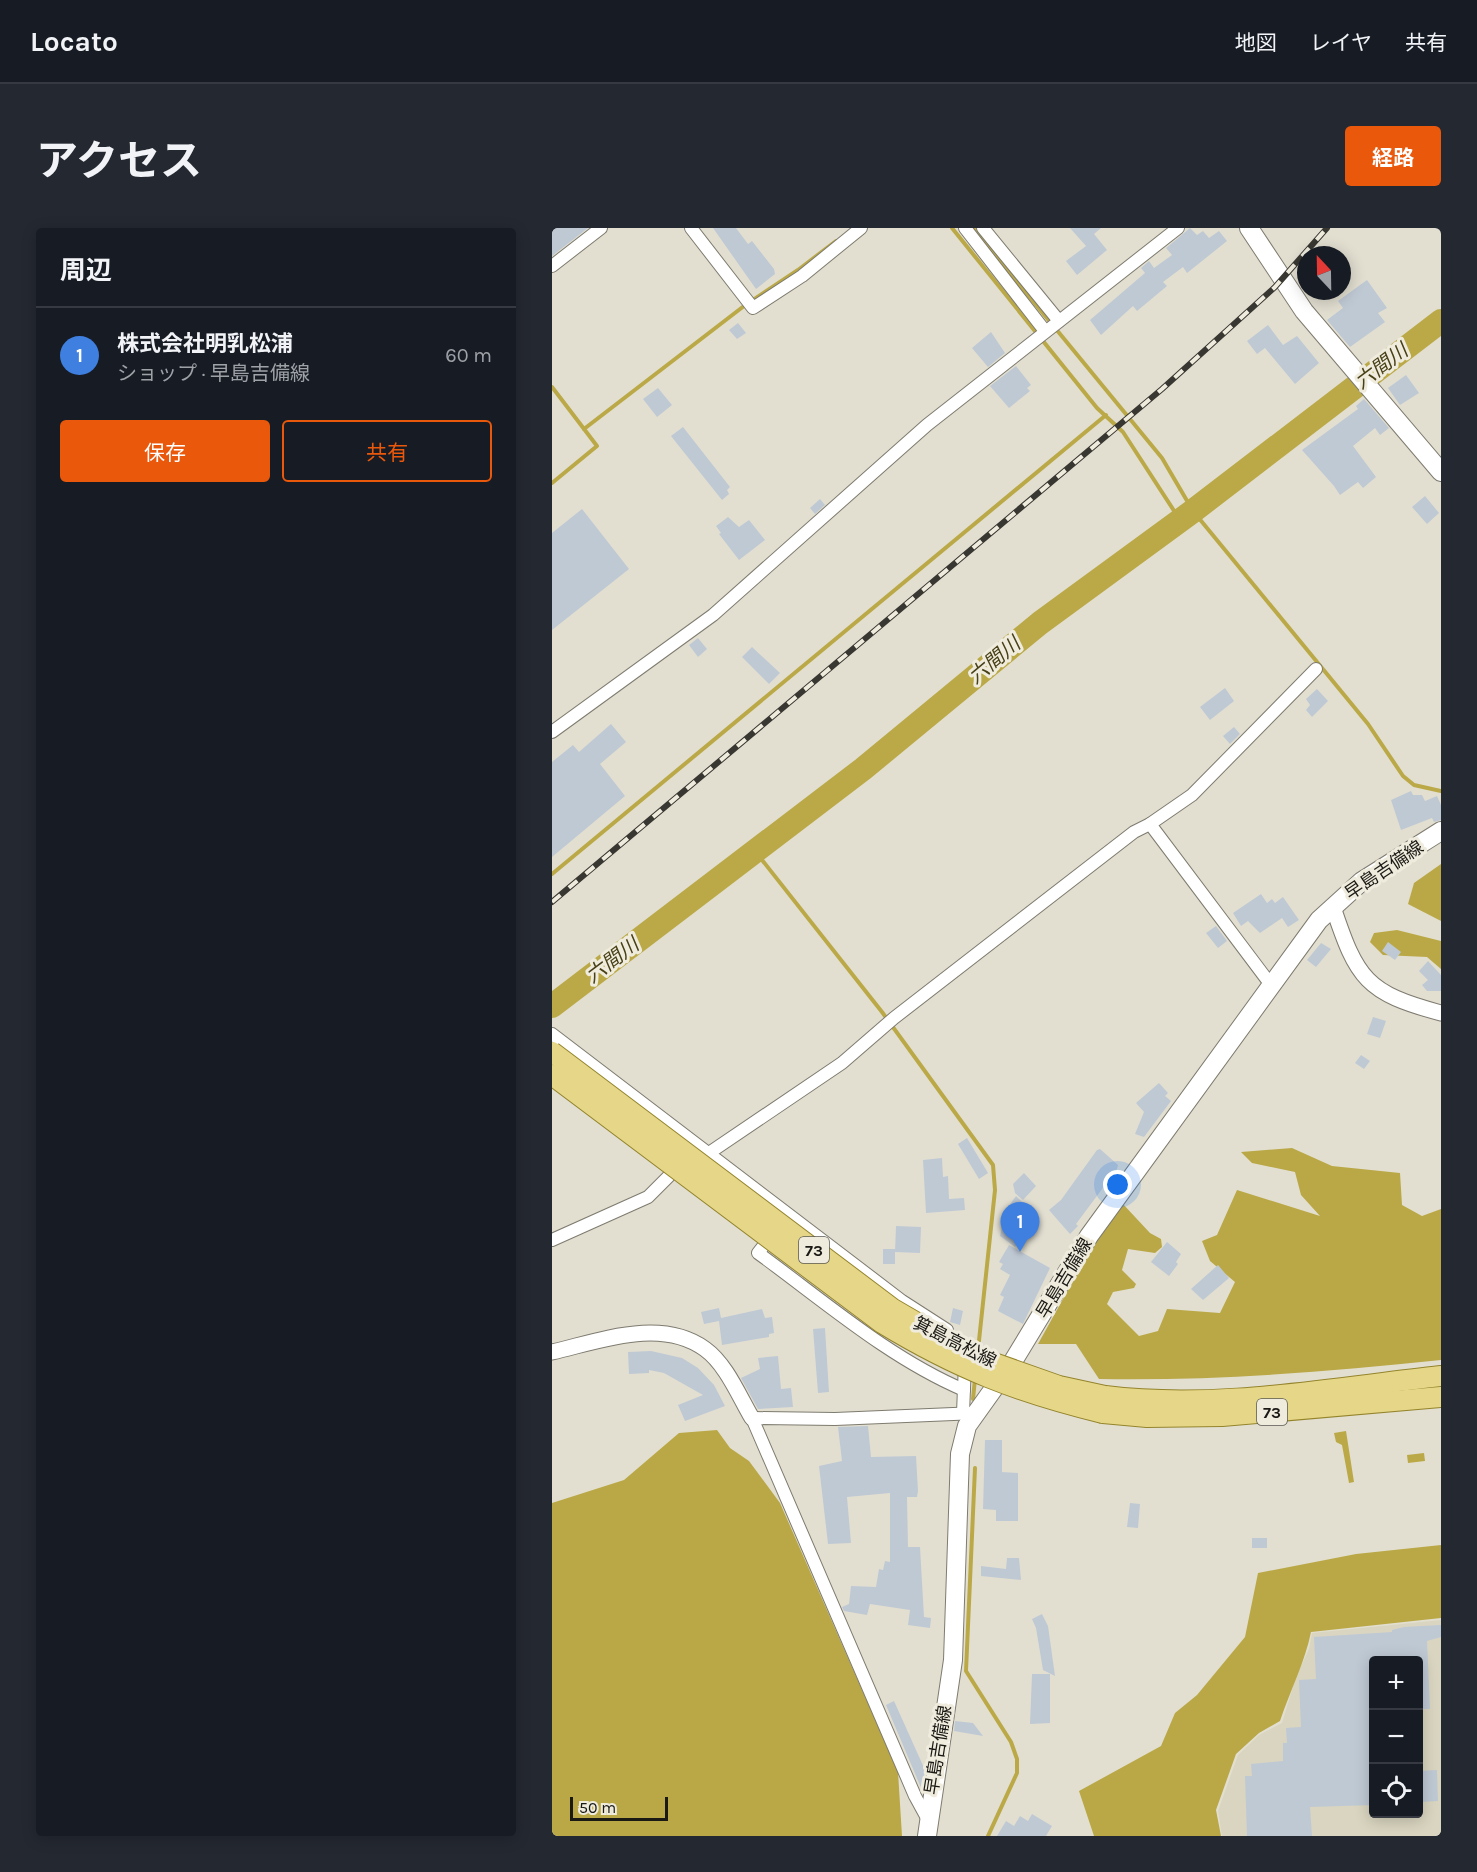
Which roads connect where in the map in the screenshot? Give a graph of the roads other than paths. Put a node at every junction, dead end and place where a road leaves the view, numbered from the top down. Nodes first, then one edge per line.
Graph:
1 (601, 228) edge
2 (691, 228) edge
3 (861, 228) edge
4 (965, 228) edge
5 (983, 228) edge
6 (1178, 228) edge
7 (1249, 228) edge
8 (552, 266) edge
9 (1048, 330) junction
10 (1441, 472) edge
11 (1316, 669) dead end
12 (552, 732) edge
13 (1150, 824) junction
14 (1441, 831) edge
15 (1332, 907) junction
16 (1271, 985) junction
17 (1441, 1013) edge
18 (552, 1034) edge
19 (573, 1051) junction
20 (552, 1052) edge
21 (552, 1059) edge
22 (552, 1075) edge
23 (709, 1153) junction
24 (789, 1215) junction
25 (552, 1240) edge
26 (552, 1352) edge
27 (1441, 1376) edge
28 (964, 1390) junction
29 (1441, 1397) edge
30 (1104, 1405) junction
31 (970, 1413) junction
32 (752, 1418) junction
33 (927, 1827) edge

1 - 8 street
2 - 3 street
4 - 9 street
5 - 9 street
6 - 9 street
7 - 10 main road
9 - 12 street
11 - 13 street
13 - 16 street
13 - 23 street
14 - 15 main road, 早島吉備線
15 - 16 main road, 早島吉備線
15 - 17 street
16 - 31 main road, 早島吉備線
18 - 19 street
19 - 21 street
19 - 23 street
20 - 30 main road, 箕島高松線 / 73, bridge
22 - 30 main road, 箕島高松線 / 73, bridge
23 - 24 street
23 - 25 street
24 - 28 street
24 - 28 street
26 - 32 street
27 - 30 main road, 箕島高松線 / 73
28 - 31 street
29 - 30 main road, 箕島高松線 / 73
31 - 32 street
31 - 33 main road, 早島吉備線
32 - 33 street

